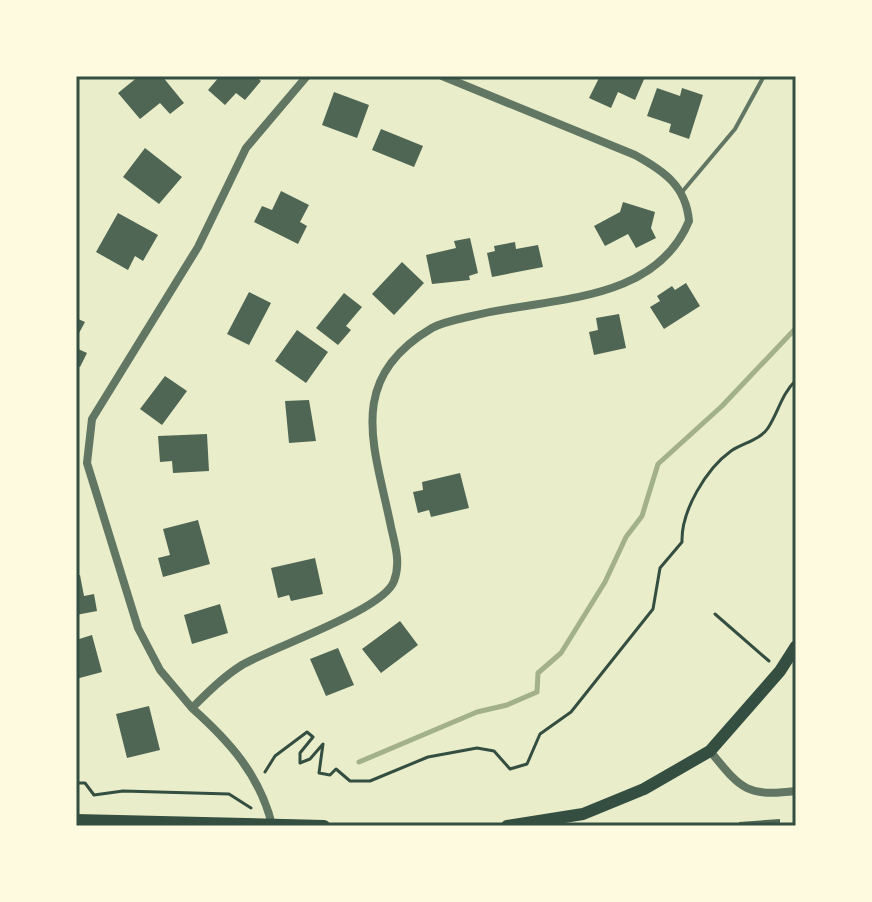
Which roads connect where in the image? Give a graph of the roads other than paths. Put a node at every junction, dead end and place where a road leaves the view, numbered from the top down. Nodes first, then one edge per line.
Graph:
1 (307, 76) edge
2 (442, 76) edge
3 (764, 76) edge
4 (682, 192) junction
5 (796, 646) edge
6 (192, 708) junction
7 (710, 751) junction
8 (796, 791) edge
9 (76, 820) edge
10 (253, 825) edge
11 (272, 825) edge
12 (324, 826) edge
13 (507, 826) edge

1 - 6 street
2 - 4 street
3 - 4 lane
4 - 6 street
5 - 7 main road
6 - 11 street
7 - 8 street
7 - 13 main road
9 - 10 main road
10 - 11 main road
11 - 12 main road

